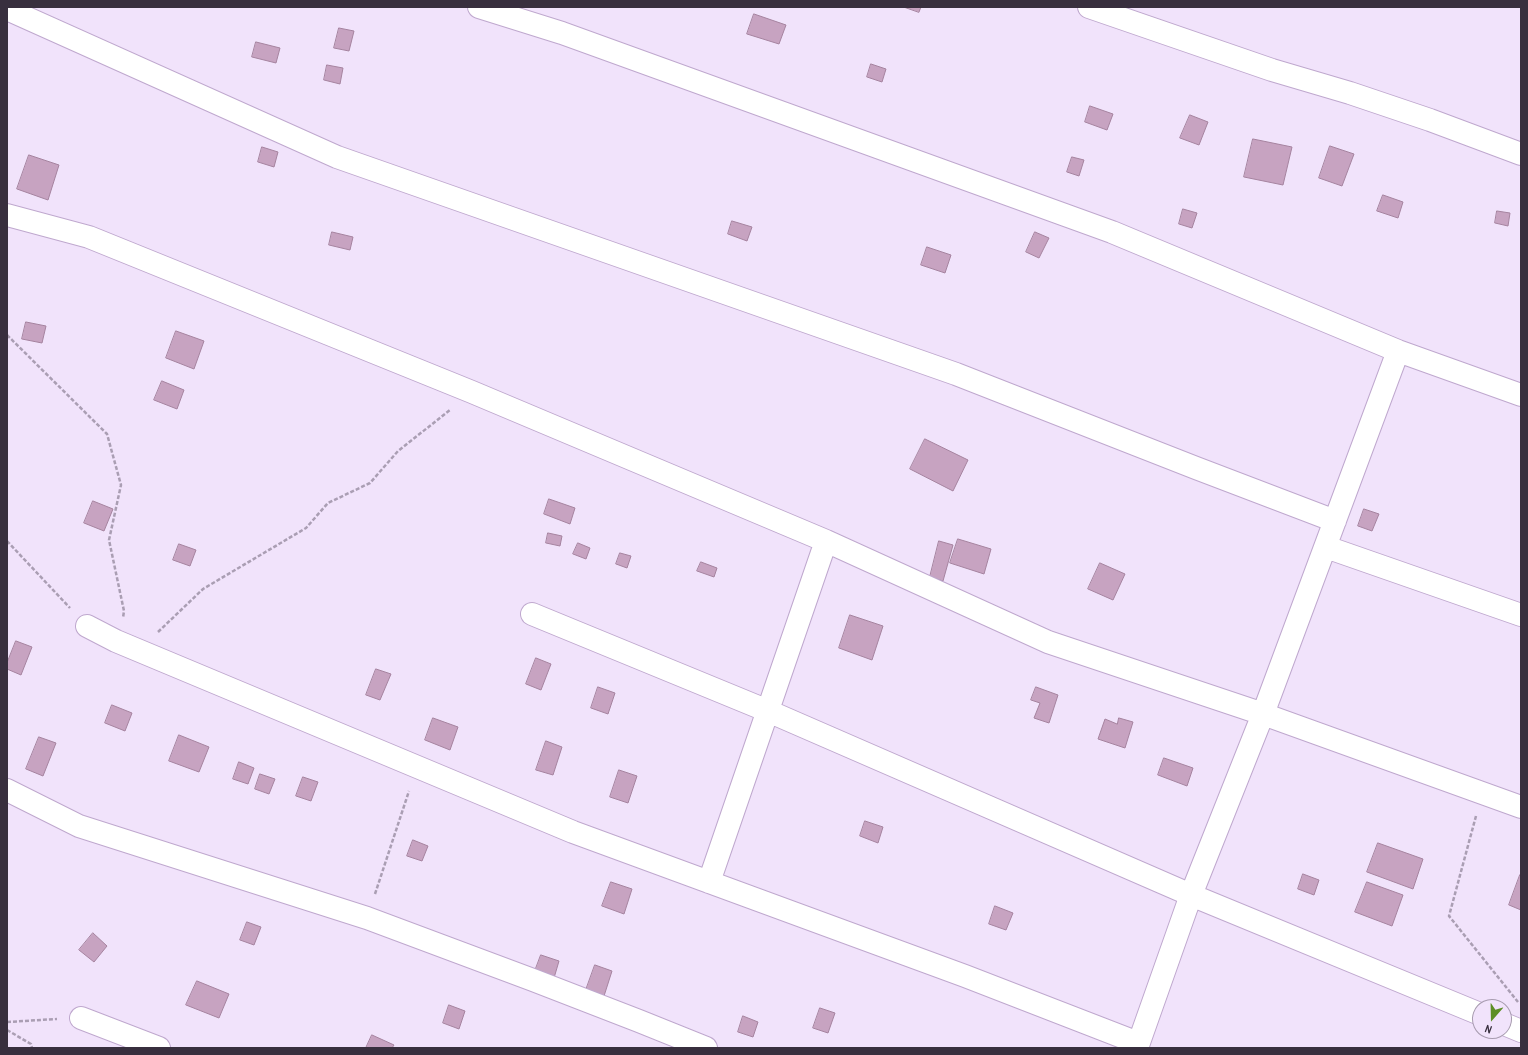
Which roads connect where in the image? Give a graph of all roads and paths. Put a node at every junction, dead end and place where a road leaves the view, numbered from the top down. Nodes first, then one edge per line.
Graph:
1 (479, 7) edge
2 (1089, 7) edge
3 (7, 9) edge
4 (1521, 154) edge
5 (7, 215) edge
6 (7, 335) edge
7 (1398, 351) junction
8 (472, 392) junction
9 (1521, 395) edge
10 (1335, 521) junction
11 (7, 541) edge
12 (826, 541) junction
13 (1326, 547) junction
14 (532, 614) dead end
15 (1521, 615) edge
16 (87, 626) joint
17 (116, 641) junction
18 (138, 650) junction
19 (768, 710) junction
20 (1263, 714) junction
21 (417, 768) junction
22 (7, 790) edge
23 (1482, 793) junction
24 (1521, 807) edge
25 (709, 882) junction
26 (1191, 895) junction
27 (367, 918) junction
28 (1521, 1005) edge
29 (1472, 1011) edge
30 (81, 1018) joint
31 (7, 1022) edge
32 (7, 1030) edge
33 (1138, 1045) edge
34 (32, 1048) edge
35 (159, 1048) edge
36 (706, 1048) edge

1 - 7 street
2 - 4 street
3 - 10 street
5 - 8 street
6 - 17 path
7 - 9 street
7 - 10 street
8 - 12 street
8 - 18 path
10 - 13 street
11 - 16 path
12 - 19 street
12 - 20 street
13 - 15 street
13 - 20 street
14 - 19 street
16 - 17 street
17 - 18 street
18 - 21 street
19 - 25 street
19 - 26 street
20 - 23 street
20 - 26 street
21 - 25 street
21 - 27 path
22 - 27 street
23 - 24 street
23 - 28 path
25 - 33 street
26 - 29 street
26 - 33 street
27 - 36 street
30 - 31 path
30 - 35 street
32 - 34 path

